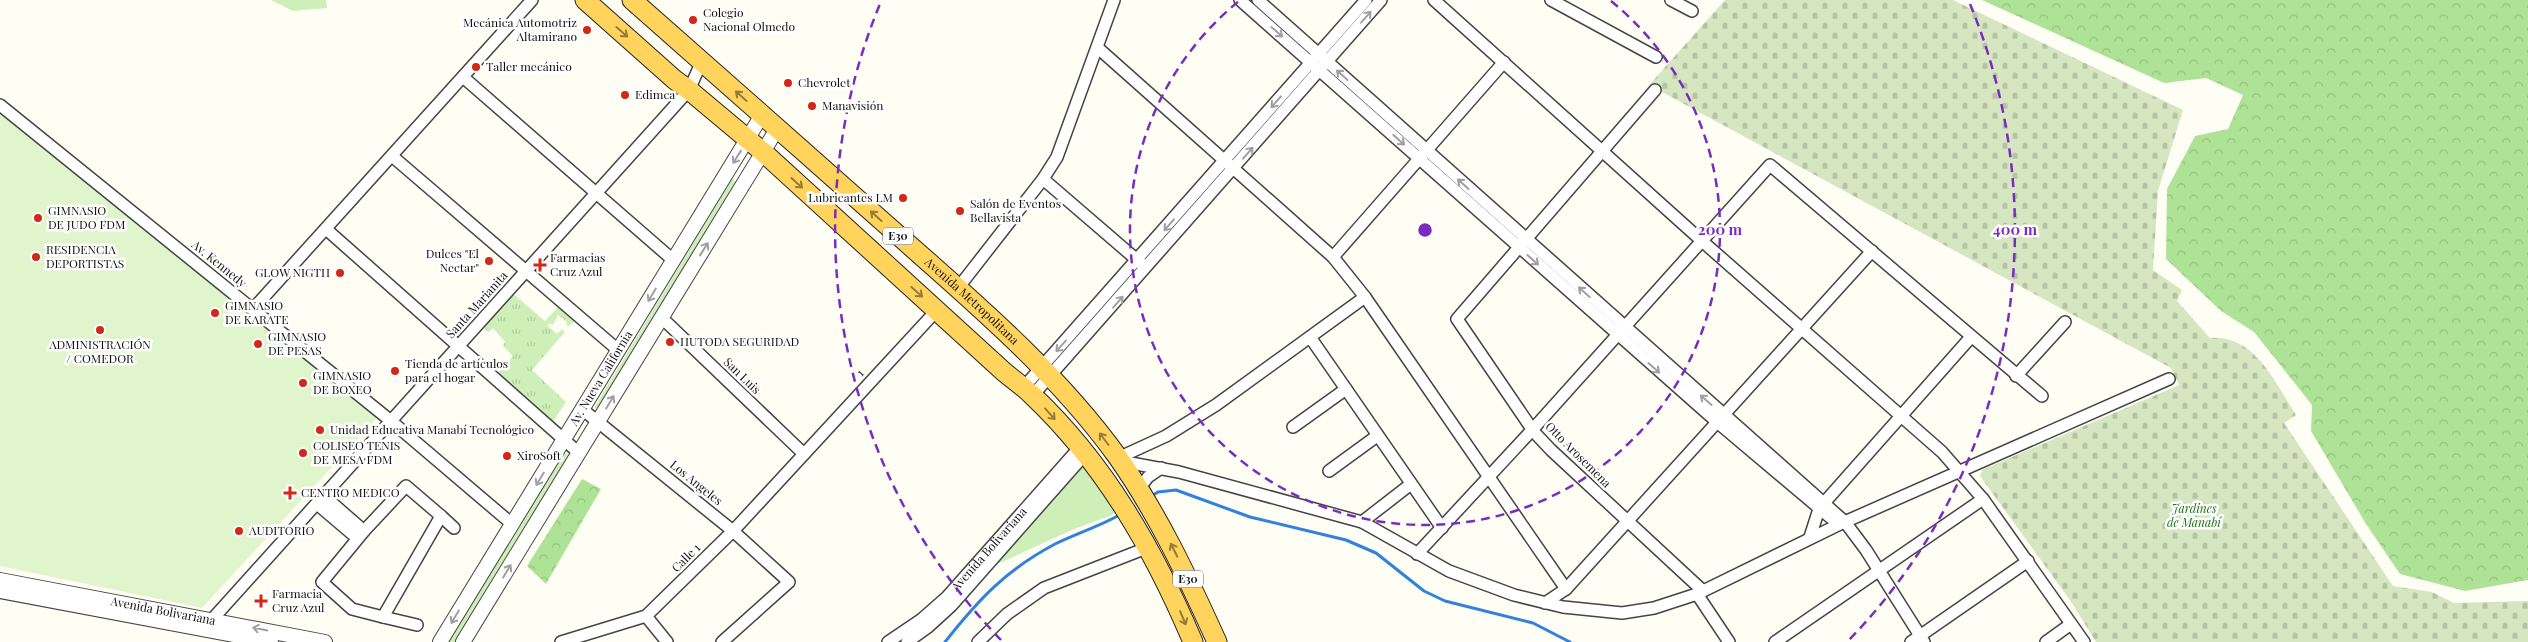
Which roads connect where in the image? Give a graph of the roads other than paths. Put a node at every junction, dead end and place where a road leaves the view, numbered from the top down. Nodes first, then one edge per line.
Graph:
1 (532, 0) edge
2 (585, 0) edge
3 (632, 0) edge
4 (1114, 0) edge
5 (1240, 0) edge
6 (1258, 0) edge
7 (1366, 0) edge
8 (1381, 0) edge
9 (1434, 0) edge
10 (1551, 0) edge
11 (1672, 0) edge
12 (1567, 4) edge
13 (1692, 11) dead end
14 (1098, 48) junction
15 (1656, 57) dead end
16 (702, 61) junction
17 (1320, 62) junction
18 (1504, 62) junction
19 (463, 77) junction
20 (689, 90) junction
21 (1655, 90) dead end
22 (0, 105) edge
23 (762, 115) junction
24 (777, 129) junction
25 (747, 139) junction
26 (1602, 151) junction
27 (763, 152) junction
28 (1423, 155) junction
29 (392, 156) junction
30 (1226, 160) junction
31 (1235, 169) junction
32 (1043, 179) junction
33 (597, 192) junction
34 (326, 229) junction
35 (1702, 241) junction
36 (1522, 243) junction
37 (1872, 251) junction
38 (1333, 257) junction
39 (673, 260) junction
40 (1138, 260) junction
41 (1147, 269) junction
42 (527, 270) junction
43 (958, 288) junction
44 (1364, 296) junction
45 (253, 309) junction
46 (937, 310) junction
47 (662, 318) junction
48 (2065, 322) dead end
49 (1802, 328) junction
50 (1621, 332) junction
51 (1310, 337) junction
52 (1971, 337) junction
53 (458, 347) junction
54 (618, 350) junction
55 (1046, 373) junction
56 (2016, 376) junction
57 (2169, 379) dead end
58 (1346, 389) junction
59 (1029, 391) junction
60 (2042, 396) dead end
61 (582, 409) junction
62 (1902, 416) junction
63 (1720, 419) junction
64 (391, 421) junction
65 (598, 422) junction
66 (1293, 427) dead end
67 (1533, 429) junction
68 (1377, 436) junction
69 (564, 440) junction
70 (1083, 450) junction
71 (579, 453) junction
72 (804, 454) junction
73 (1119, 459) junction
74 (1161, 468) junction
75 (1959, 470) junction
76 (1329, 471) dead end
77 (1488, 478) junction
78 (1411, 484) junction
79 (1140, 492) junction
80 (1983, 499) junction
81 (320, 500) junction
82 (1821, 506) junction
83 (441, 516) junction
84 (1362, 522) junction
85 (1627, 522) junction
86 (1842, 523) junction
87 (512, 524) junction
88 (454, 528) dead end
89 (1442, 528) junction
90 (733, 531) junction
91 (361, 535) junction
92 (1810, 537) junction
93 (1149, 548) junction
94 (1417, 554) junction
95 (2028, 561) junction
96 (1880, 571) junction
97 (0, 580) edge
98 (1566, 589) junction
99 (0, 591) edge
100 (1700, 593) junction
101 (1545, 603) junction
102 (646, 616) junction
103 (384, 617) junction
104 (208, 624) junction
105 (2071, 624) junction
106 (417, 625) dead end
107 (1918, 640) edge
108 (320, 641) edge
109 (272, 642) edge
110 (440, 642) edge
111 (463, 642) edge
112 (561, 642) edge
113 (667, 642) edge
114 (722, 642) edge
115 (888, 642) edge
116 (907, 642) edge
117 (978, 642) edge
118 (1193, 642) edge
119 (1217, 642) edge
120 (1729, 642) edge
121 (1775, 642) edge
122 (2046, 642) edge
123 (2084, 642) edge

1 - 19 street
2 -> 20 highway, E30
3 - 16 highway, Avenida Metropolitana / E30
4 - 14 street
5 -> 17 street
6 - 17 street
7 - 17 street
17 -> 8 street
9 - 18 street
10 - 12 street
11 - 13 street
12 - 15 street
14 - 30 street
14 - 32 street
16 - 20 street, Santa Marianita
23 -> 16 highway, Avenida Metropolitana / E30
17 - 28 street
17 -> 30 street
31 -> 17 street
18 - 26 street
18 - 28 street
19 - 29 street
19 - 33 street
20 - 25 highway, E30
20 - 33 street, Santa Marianita
21 - 26 street
22 - 45 street, Av. Kennedy
23 - 24 highway, Avenida Metropolitana / E30
23 - 25 street, Av. Nueva California
24 - 27 street, Av. Nueva California
43 -> 24 highway, Avenida Metropolitana / E30
25 - 27 highway, E30
25 -> 39 street, Av. Nueva California
26 - 35 street
26 - 36 street
27 -> 46 highway, E30
47 -> 27 street, Av. Nueva California
28 - 36 street
28 - 38 street
29 - 34 street
29 - 42 street
30 - 31 street
30 -> 40 street
31 - 38 street
31 - 41 street
32 - 40 street
32 - 43 street
33 - 39 street
33 - 42 street, Santa Marianita
34 - 45 street
34 - 53 street
35 - 37 street
35 - 49 street
35 - 50 street
36 - 50 street
36 - 67 street, Otto Arosemena
37 - 49 street
37 - 52 street
38 - 44 street
39 -> 54 street, Av. Nueva California
40 - 41 street
40 -> 55 street
55 -> 41 street
42 - 53 street, Santa Marianita
42 - 54 street
43 - 55 highway, Avenida Metropolitana / E30
44 - 51 street
44 - 77 street
45 - 64 street, Av. Kennedy
46 - 59 highway, E30
46 - 72 street, 1
65 -> 47 street, Av. Nueva California
47 - 72 street, San Luis
48 - 56 street
49 - 62 street
49 - 63 street
50 - 63 street
50 - 67 street
51 - 58 street
51 - 73 street
52 - 56 street
52 - 62 street
53 - 64 street, Santa Marianita
53 - 69 street
54 - 61 street, Av. Nueva California
55 - 59 street
73 -> 55 highway, Avenida Metropolitana / E30
56 - 60 street
57 - 75 street
58 - 66 street
58 - 68 street
59 -> 70 highway, E30
61 - 65 street, Los Angeles
61 - 69 street, Av. Nueva California
62 - 75 street
62 - 82 street
63 - 82 street
63 - 85 street
64 - 81 street, Santa Marianita
64 - 87 street, Av. Kennedy
65 - 71 street, Av. Nueva California
65 - 90 street, Los Angeles
67 - 77 street
67 - 85 street, Otto Arosemena
68 - 76 street
68 - 78 street
69 - 71 street
69 -> 87 street, Av. Nueva California
70 - 93 highway, E30
70 - 115 street, Avenida Bolivariana
70 - 116 street, Avenida Bolivariana
111 -> 71 street, Av. Nueva California
72 - 90 street, Calle 1
73 - 74 street
73 - 79 highway, Avenida Metropolitana / E30
74 - 79 street
74 - 84 street
75 - 80 street
75 - 86 street
77 - 89 street
77 - 98 street
78 - 84 street
78 - 89 street
119 -> 79 highway, Avenida Metropolitana / E30
80 - 95 street
80 - 96 street
81 - 91 street
81 - 104 street, Santa Marianita
82 - 86 street
82 - 92 street
83 - 88 street
83 - 91 street
83 - 103 street
84 - 94 street
85 - 98 street
85 - 100 street, Otto Arosemena
86 - 92 street
86 - 96 street
87 -> 110 street, Av. Nueva California
89 - 94 street
90 - 102 street, Calle 1
90 - 114 street, Los Angeles
91 - 103 street
92 - 100 street
93 - 117 street
93 -> 118 highway, E30
94 - 101 street
95 - 105 street
95 - 107 street
96 - 107 street
96 - 121 street
97 - 104 street, Avenida Bolivariana
98 - 101 street
99 - 104 street, Avenida Bolivariana
100 - 101 street
100 - 120 street, Otto Arosemena
102 - 112 street, Calle 1
102 - 113 street
103 - 106 street
108 -> 104 street, Avenida Bolivariana
104 - 109 street, Avenida Bolivariana
105 - 122 street
105 - 123 street

